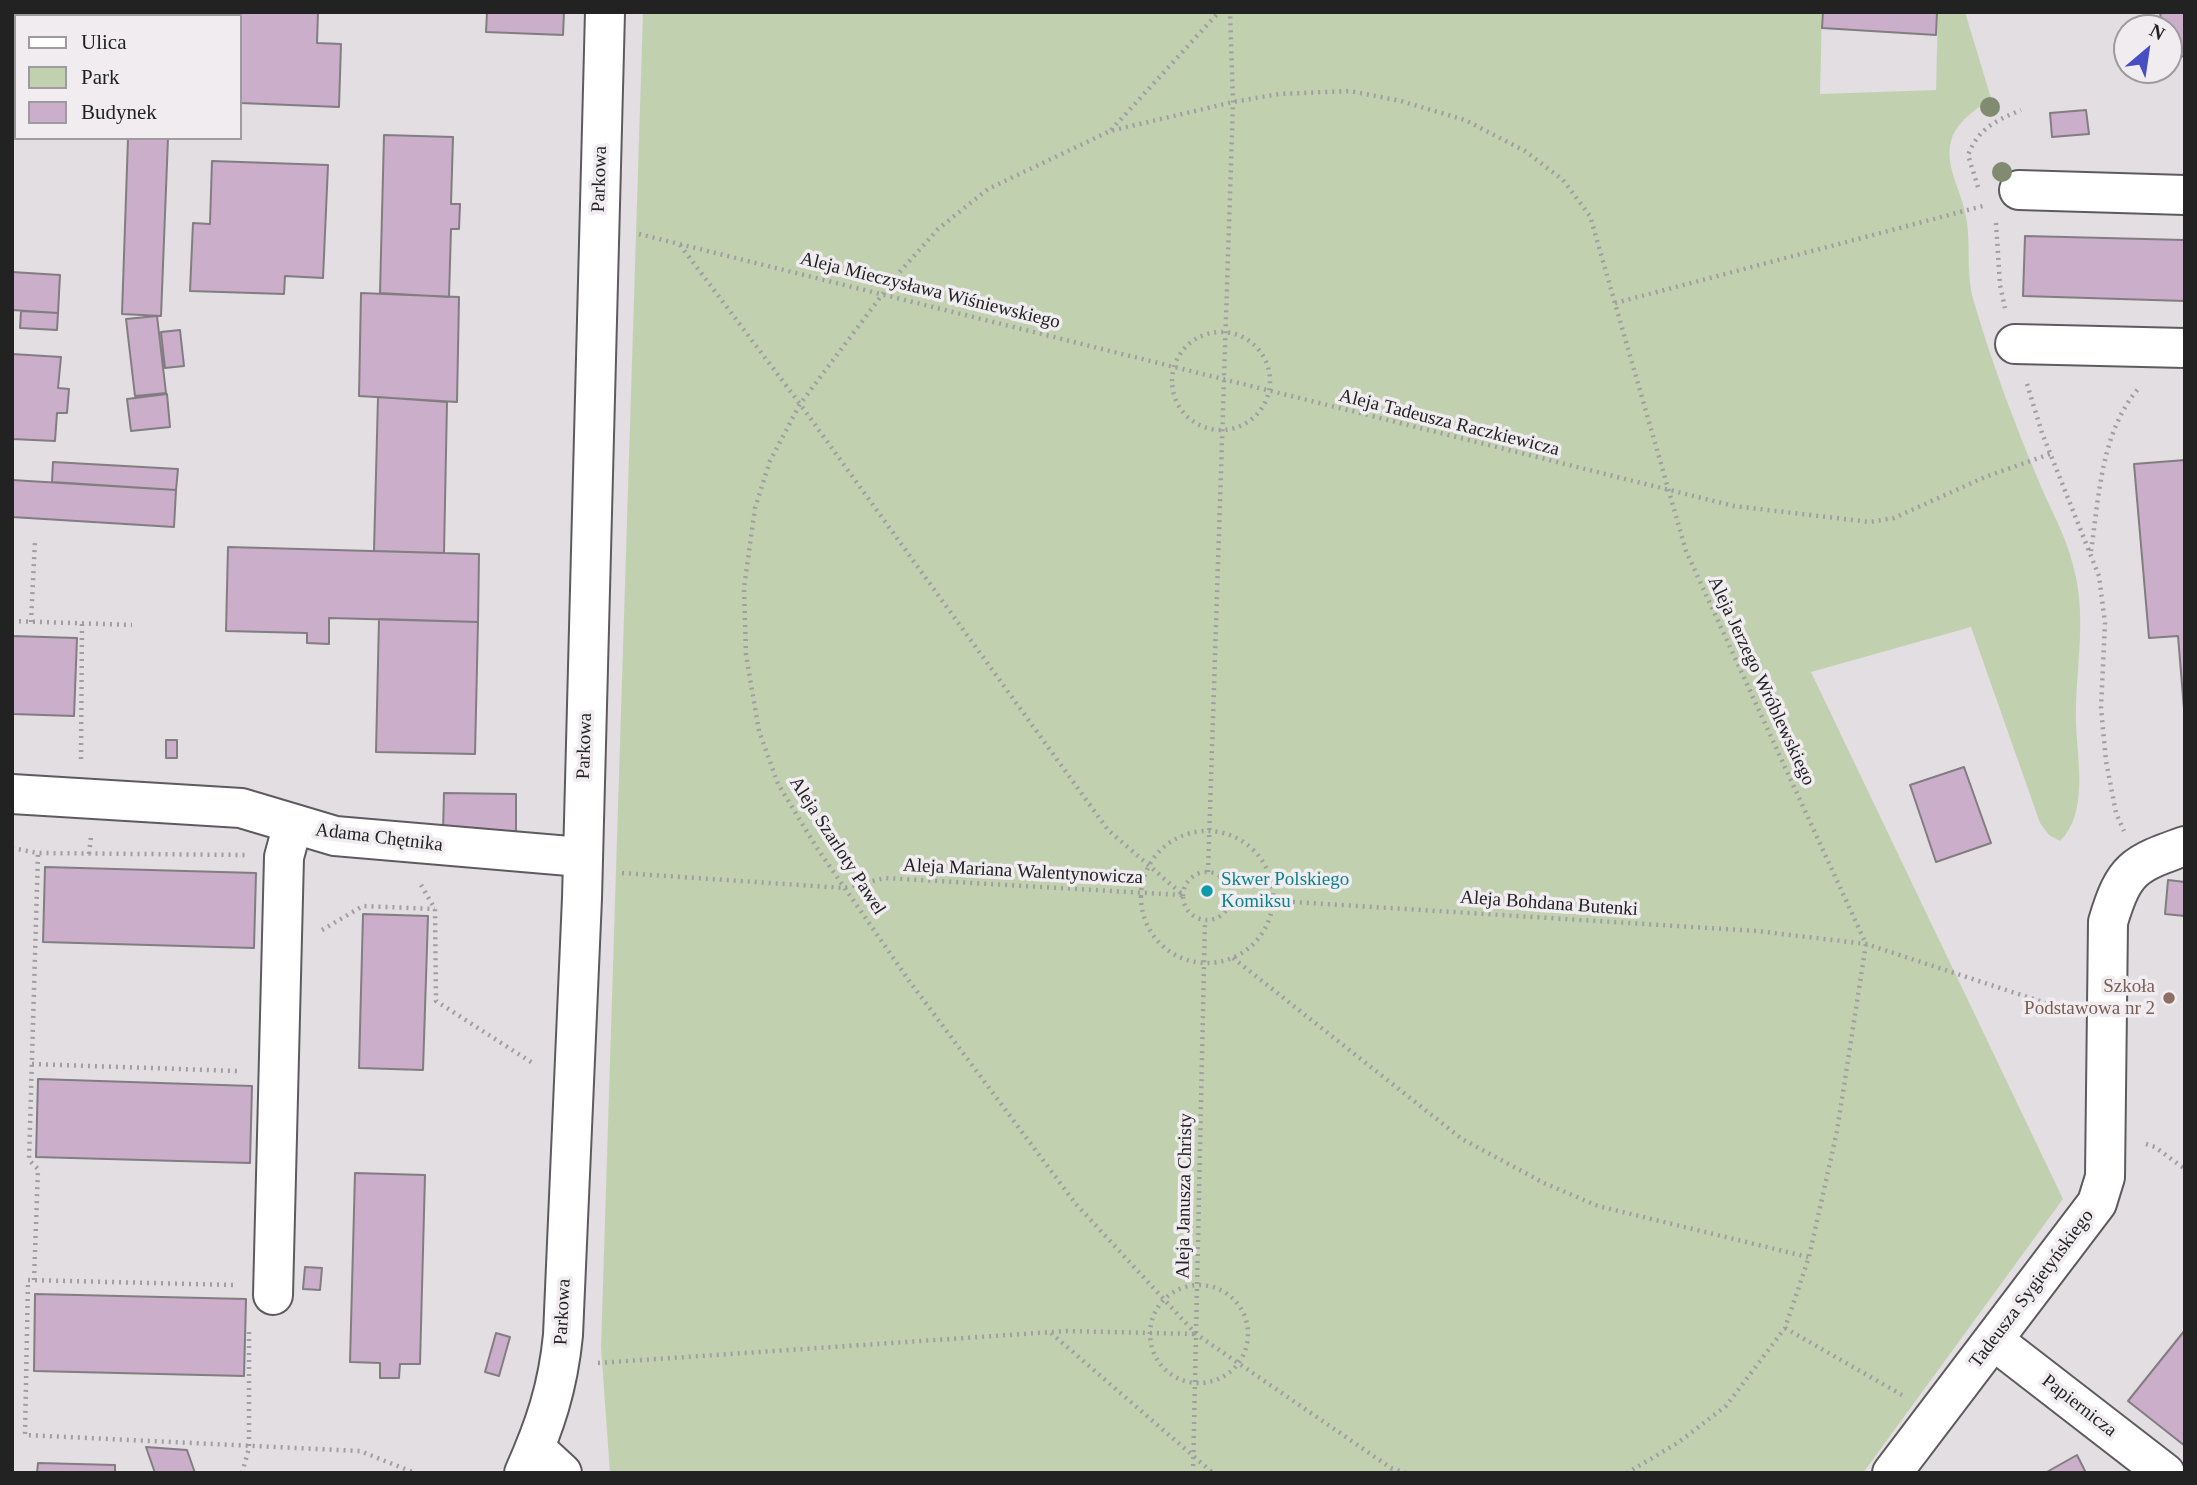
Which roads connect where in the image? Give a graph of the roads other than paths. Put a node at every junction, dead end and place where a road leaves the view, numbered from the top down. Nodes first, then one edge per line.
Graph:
1 (605, 12) edge
2 (2185, 195) edge
3 (1997, 203) road end
4 (2015, 344) road end
5 (2184, 348) edge
6 (13, 794) edge
7 (293, 824) junction
8 (12, 826) edge
9 (2185, 846) edge
10 (596, 864) junction
11 (261, 1304) road end
12 (1993, 1340) junction
13 (540, 1464) edge
14 (1892, 1473) edge
15 (2165, 1473) edge

1 - 10 street, Parkowa
2 - 3 street
4 - 5 street
6 - 7 street, Adama Chętnika
6 - 8 street
7 - 10 street, Adama Chętnika
7 - 11 street
9 - 12 street, Tadeusza Sygietyńskiego
10 - 13 street, Parkowa
12 - 14 street, Tadeusza Sygietyńskiego
12 - 15 street, Papiernicza

